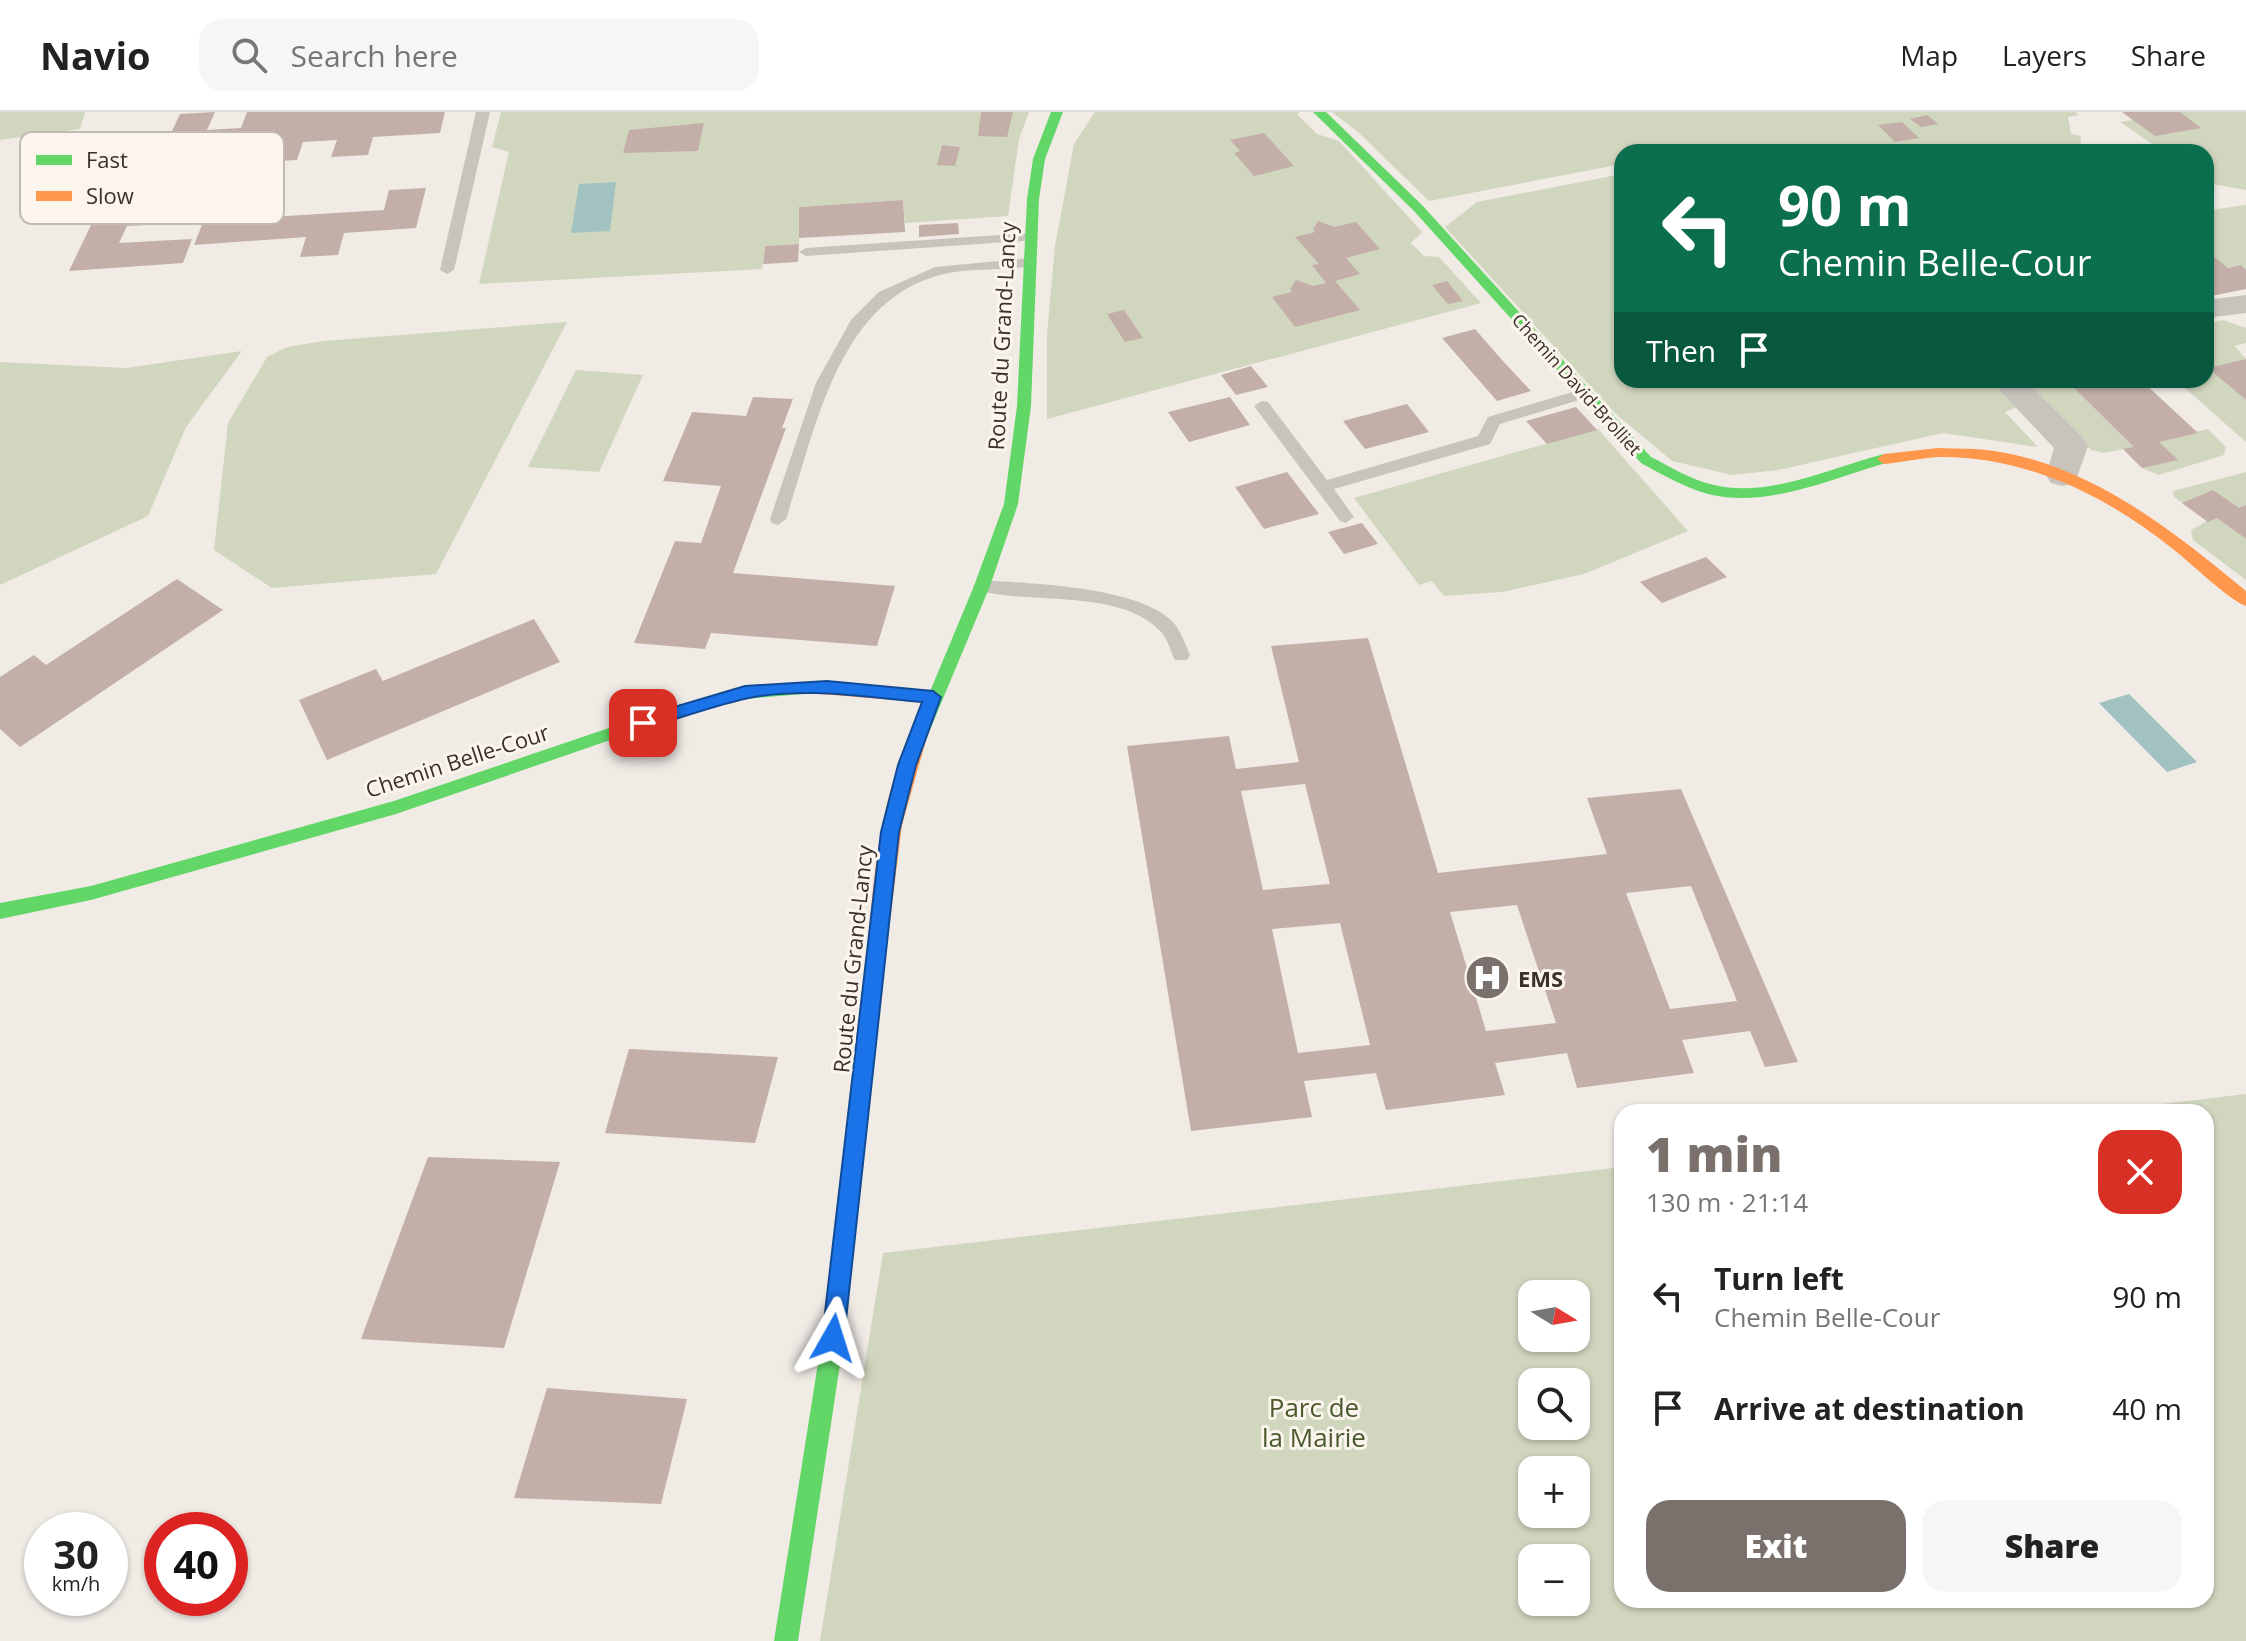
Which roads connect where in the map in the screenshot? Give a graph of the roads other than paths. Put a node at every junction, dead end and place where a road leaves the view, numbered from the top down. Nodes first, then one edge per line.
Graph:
1 (483, 112) edge
2 (1057, 112) edge
3 (1319, 112) edge
4 (1031, 237) junction
5 (806, 252) dead end
6 (1030, 262) junction
7 (447, 270) dead end
8 (2246, 304) edge
9 (2214, 308) edge
10 (2014, 388) edge
11 (1586, 393) junction
12 (1262, 406) dead end
13 (2063, 475) junction
14 (1323, 487) junction
15 (1346, 517) dead end
16 (778, 519) dead end
17 (982, 586) junction
18 (2246, 600) edge
19 (1181, 655) dead end
20 (933, 697) junction
21 (0, 911) edge
22 (786, 1641) edge

1 - 7 lane
2 - 4 street, Route du Grand-Lancy
3 - 11 street, Chemin David-Brolliet
4 - 5 lane
4 - 6 street, Route du Grand-Lancy
6 - 16 lane
6 - 17 street, Route du Grand-Lancy
8 - 9 street
10 - 13 street
11 - 13 street, Chemin David-Brolliet
11 - 14 lane
12 - 14 lane
13 - 18 street, Chemin David-Brolliet
14 - 15 lane
17 - 19 lane
17 - 20 street, Route du Grand-Lancy
20 - 21 street, Chemin Belle-Cour
20 - 22 street, Route du Grand-Lancy

